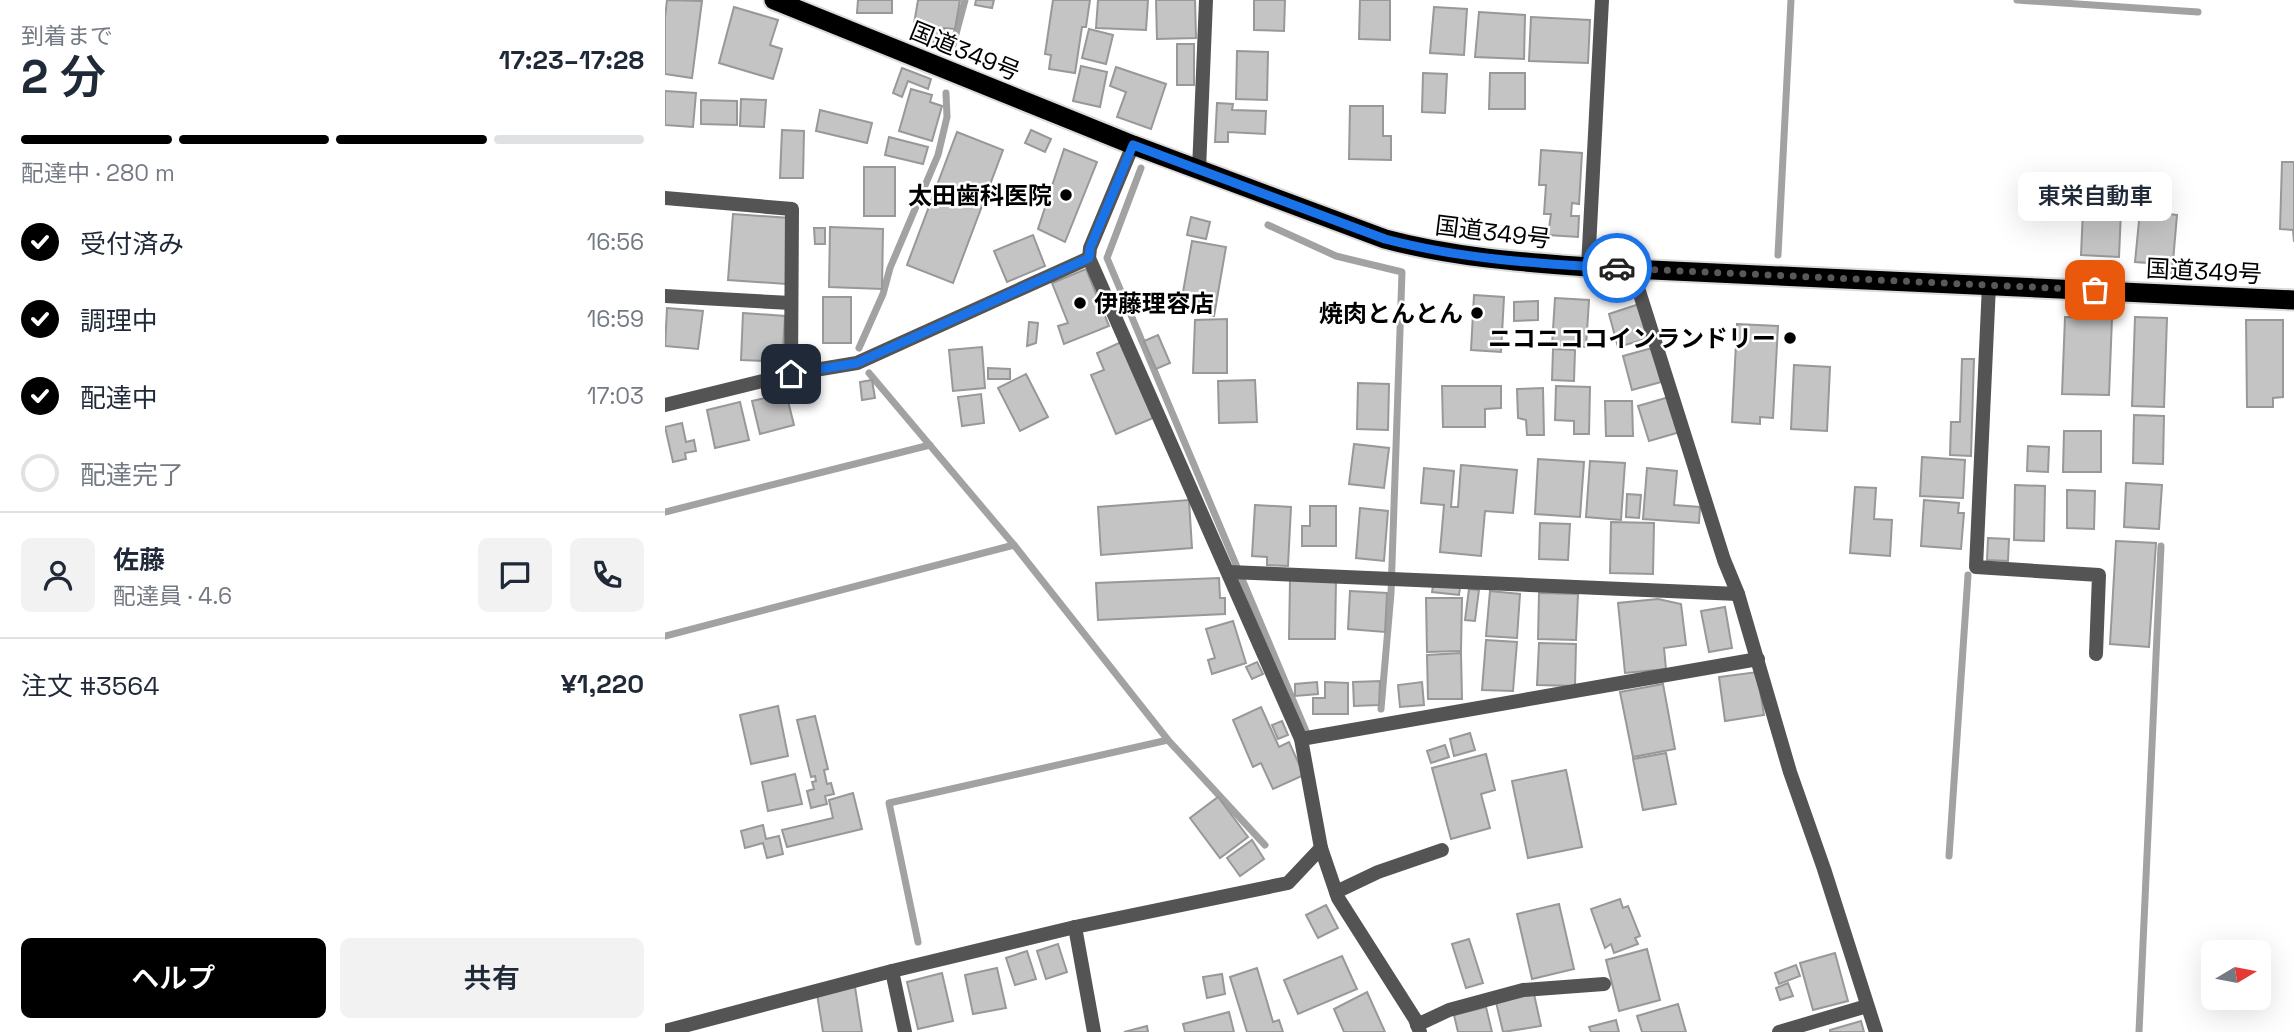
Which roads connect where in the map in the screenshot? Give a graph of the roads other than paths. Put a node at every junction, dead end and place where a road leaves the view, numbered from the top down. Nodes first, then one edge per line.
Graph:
1 (775, 0) edge
2 (1206, 0) edge
3 (1602, 0) edge
4 (799, 5) edge
5 (1133, 145) junction
6 (1199, 170) junction
7 (665, 198) edge
8 (1089, 258) junction
9 (1588, 267) junction
10 (1632, 269) junction
11 (1989, 285) junction
12 (665, 296) edge
13 (2294, 300) edge
14 (791, 303) junction
15 (791, 374) junction
16 (665, 405) edge
17 (1229, 572) junction
18 (1738, 594) junction
19 (2096, 654) dead end
20 (1758, 659) junction
21 (1301, 739) junction
22 (1321, 849) junction
23 (1442, 850) dead end
24 (1336, 892) junction
25 (1075, 927) junction
26 (892, 971) junction
27 (1605, 984) dead end
28 (1867, 1006) junction
29 (1418, 1028) edge
30 (665, 1031) edge
31 (905, 1032) edge
32 (1094, 1032) edge
33 (1779, 1032) edge
34 (1876, 1032) edge

1 - 4 highway, 国道349号
2 - 6 street
3 - 9 street
4 - 5 highway, 国道349号
5 - 6 highway, 国道349号
5 - 8 street
6 - 9 highway, 国道349号
7 - 14 street
8 - 15 street
8 - 17 street
9 - 10 highway, 国道349号
10 - 11 highway, 国道349号
10 - 18 street
11 - 13 highway, 国道349号
11 - 19 street
12 - 14 street
14 - 15 street
15 - 16 street
17 - 18 street
17 - 21 street
18 - 20 street
20 - 21 street
20 - 28 street
21 - 22 street
22 - 24 street
22 - 25 street
23 - 24 street
24 - 29 street
25 - 26 street
25 - 32 street
26 - 30 street
26 - 31 street
27 - 29 street
28 - 33 street
28 - 34 street

